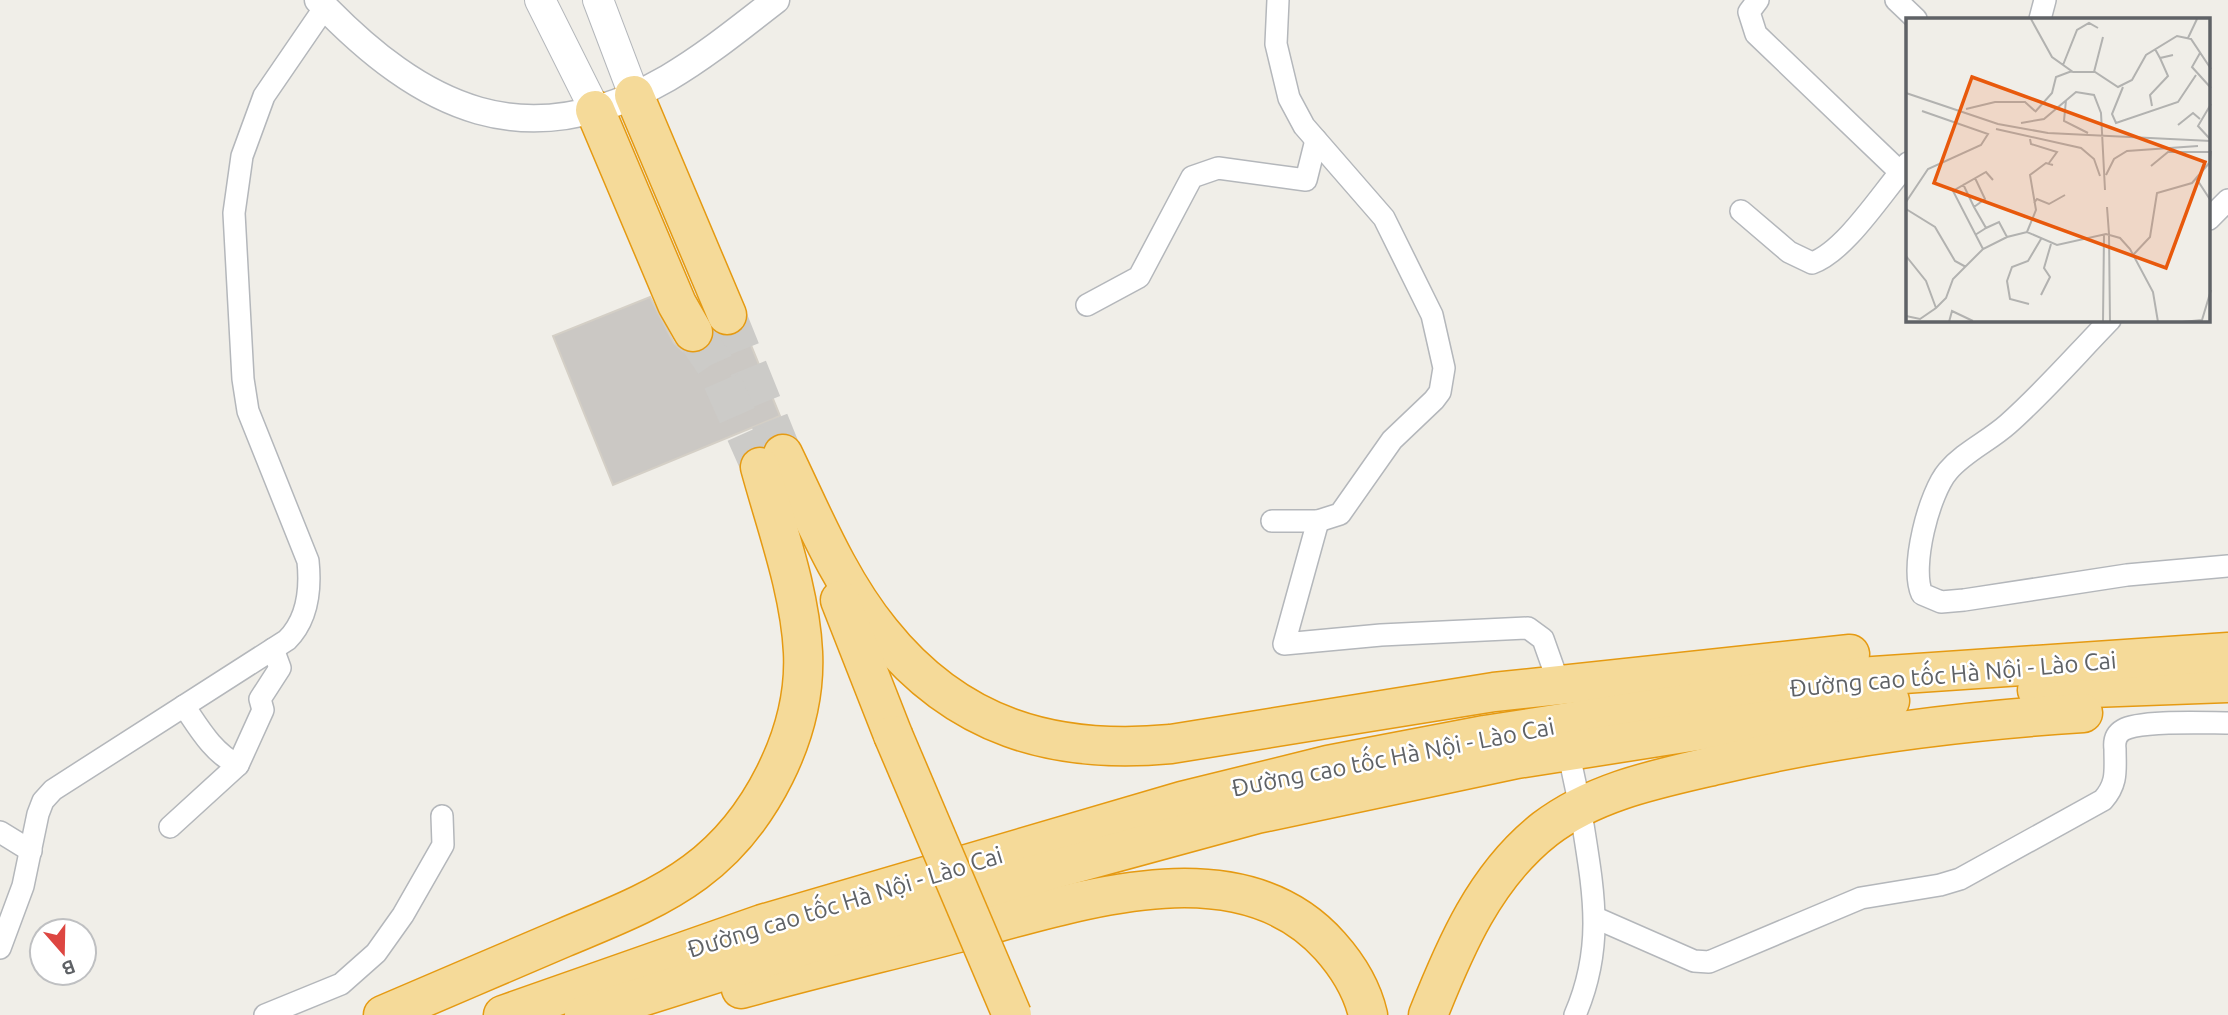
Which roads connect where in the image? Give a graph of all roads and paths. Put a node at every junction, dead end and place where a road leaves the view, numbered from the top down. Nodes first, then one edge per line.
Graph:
1 (540, 0) edge
2 (598, 0) edge
3 (776, 0) edge
4 (1278, 0) edge
5 (1758, 0) edge
6 (1896, 0) edge
7 (2045, 0) edge
8 (322, 4) edge
9 (1915, 18) edge
10 (2040, 18) edge
11 (634, 95) junction
12 (595, 110) junction
13 (1316, 140) junction
14 (1904, 168) edge
15 (2228, 200) edge
16 (1741, 211) dead end
17 (2210, 218) edge
18 (1087, 305) dead end
19 (727, 315) tunnel mouth
20 (2108, 322) edge
21 (692, 332) tunnel mouth
22 (771, 461) junction
23 (1272, 521) dead end
24 (1318, 521) junction
25 (2228, 566) edge
26 (273, 649) junction
27 (2228, 652) edge
28 (2166, 655) junction
29 (1554, 670) dead end
30 (2228, 683) edge
31 (2228, 701) edge
32 (184, 706) junction
33 (2228, 723) edge
34 (883, 739) junction
35 (238, 765) junction
36 (1572, 769) dead end
37 (1578, 797) dead end
38 (442, 816) dead end
39 (1583, 825) dead end
40 (170, 827) dead end
41 (0, 832) edge
42 (31, 851) junction
43 (1596, 918) junction
44 (0, 948) edge
45 (265, 1015) edge
46 (383, 1015) edge
47 (503, 1015) edge
48 (584, 1015) edge
49 (648, 1015) edge
50 (990, 1015) edge
51 (1012, 1015) edge
52 (1368, 1015) edge
53 (1428, 1015) edge
54 (1575, 1015) edge

1 - 12 main road
2 - 11 main road
3 - 11 street
4 - 13 street
5 - 14 street
6 - 9 street
7 - 10 street
8 - 12 street
8 - 26 street
11 - 12 street
11 - 19 highway
12 - 21 highway
13 - 18 street
13 - 24 street
14 - 16 street
15 - 17 street
20 - 25 street
22 - 28 highway
22 - 34 highway
22 - 46 highway
23 - 24 street
24 - 29 street
26 - 32 street
26 - 35 street
27 - 28 highway, Đường cao tốc Hà Nội - Lào Cai
28 - 47 highway, Đường cao tốc Hà Nội - Lào Cai
30 - 48 highway, Đường cao tốc Hà Nội - Lào Cai
31 - 53 highway
32 - 35 street
32 - 42 street
33 - 43 street
34 - 50 highway
34 - 51 highway, bridge
35 - 40 street
36 - 37 street
38 - 45 street
39 - 43 street
41 - 42 street
42 - 44 street
43 - 54 street
49 - 52 highway

